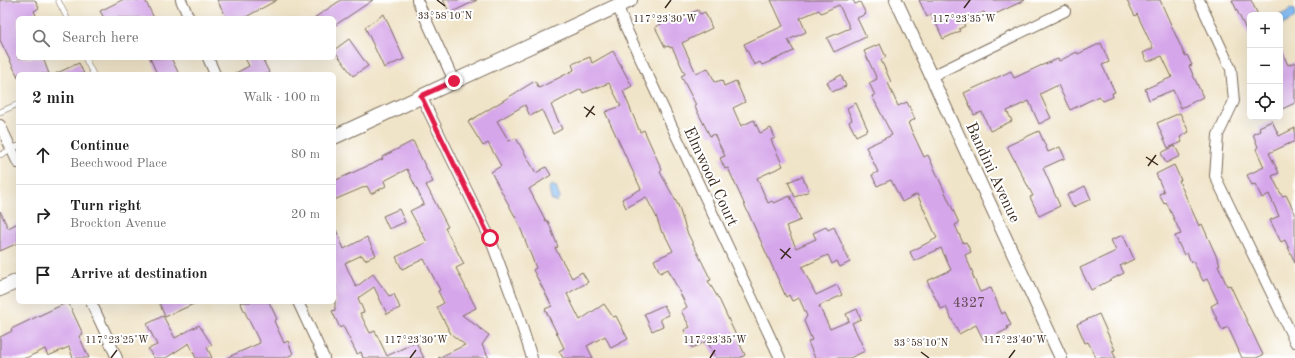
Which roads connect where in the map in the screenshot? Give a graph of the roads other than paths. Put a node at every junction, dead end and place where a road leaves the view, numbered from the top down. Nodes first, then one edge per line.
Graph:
1 (58, 0) edge
2 (181, 0) edge
3 (417, 0) edge
4 (896, 0) edge
5 (1199, 0) edge
6 (624, 3) edge
7 (1065, 12) dead end
8 (66, 16) edge
9 (188, 16) edge
10 (86, 60) edge
11 (209, 60) edge
12 (92, 72) edge
13 (214, 72) edge
14 (932, 76) junction
15 (454, 81) junction
16 (421, 96) junction
17 (16, 105) edge
18 (0, 112) edge
19 (0, 125) edge
20 (336, 135) edge
21 (15, 148) edge
22 (0, 155) edge
23 (16, 282) edge
24 (0, 289) edge
25 (92, 304) edge
26 (299, 304) edge
27 (1295, 342) edge
28 (118, 358) edge
29 (324, 358) edge
30 (532, 358) edge
31 (780, 358) edge
32 (1061, 358) edge

1 - 8 lane
2 - 9 street
3 - 15 street
4 - 14 street, Bandini Avenue
5 - 27 street
6 - 15 main road
6 - 31 street, Elmwood Court
7 - 14 street
10 - 12 lane
11 - 13 street
14 - 32 street, Bandini Avenue
15 - 16 main road
16 - 20 main road
16 - 30 street
17 - 18 lane
19 - 21 street
21 - 22 lane
23 - 24 main road
25 - 28 street
26 - 29 street

